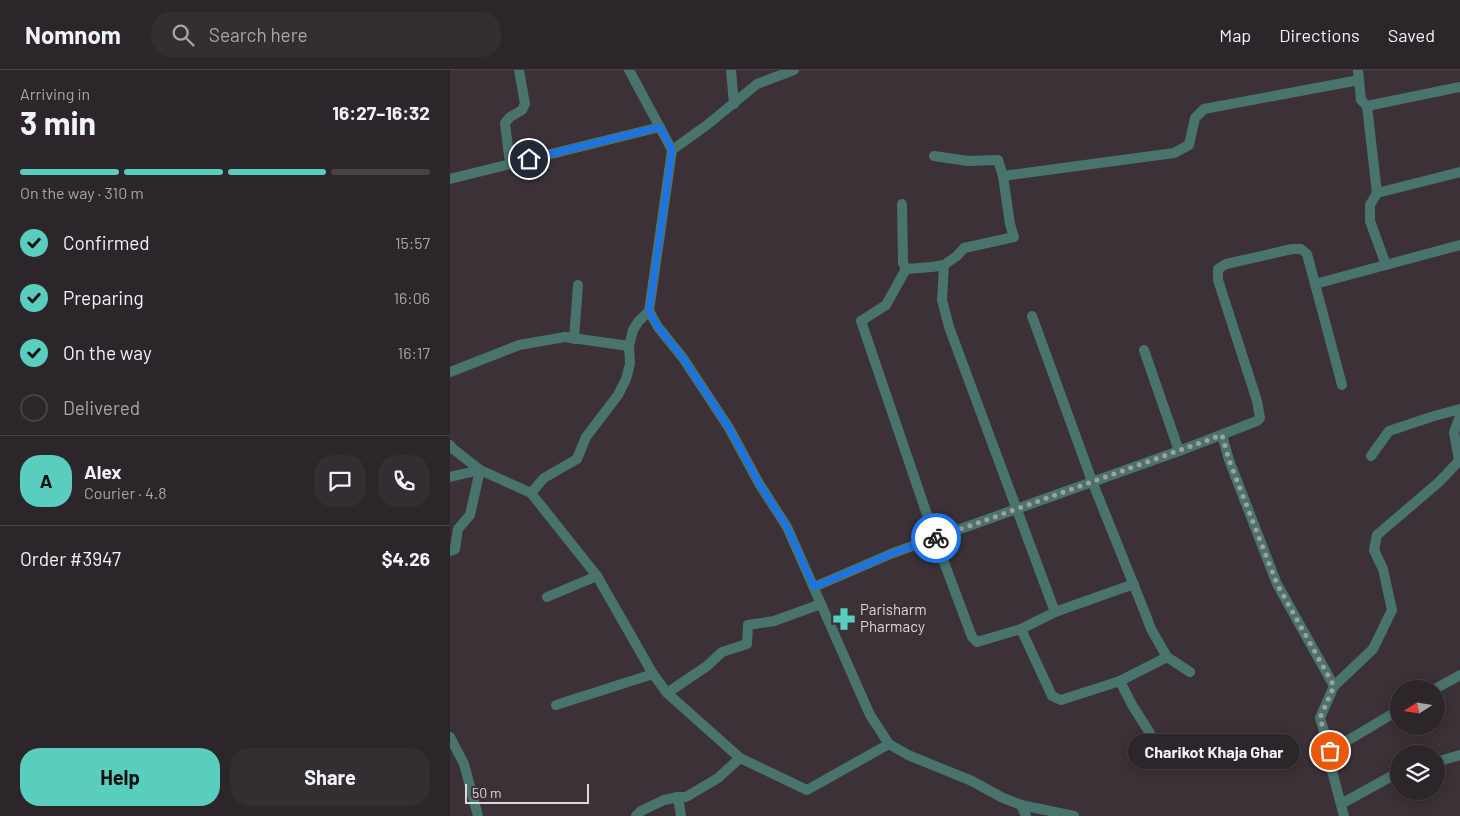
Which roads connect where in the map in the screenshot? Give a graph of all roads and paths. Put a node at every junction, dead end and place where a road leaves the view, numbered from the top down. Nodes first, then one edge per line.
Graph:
1 (519, 70) edge
2 (629, 70) edge
3 (731, 70) edge
4 (794, 70) edge
5 (1359, 75) edge
6 (1460, 87) edge
7 (734, 104) junction
8 (1367, 106) junction
9 (660, 127) junction
10 (672, 150) junction
11 (934, 156) dead end
12 (510, 164) junction
13 (1460, 172) edge
14 (1003, 176) junction
15 (450, 179) edge
16 (1377, 193) junction
17 (902, 204) dead end
18 (1460, 245) edge
19 (944, 264) junction
20 (1386, 265) junction
21 (906, 269) junction
22 (1315, 284) junction
23 (578, 285) dead end
24 (649, 311) junction
25 (1032, 316) dead end
26 (574, 339) junction
27 (629, 346) junction
28 (1144, 350) dead end
29 (450, 372) edge
30 (1342, 385) dead end
31 (1460, 409) edge
32 (1460, 416) edge
33 (1222, 435) junction
34 (450, 445) edge
35 (1179, 451) junction
36 (1371, 456) dead end
37 (1459, 461) edge
38 (480, 470) junction
39 (450, 477) edge
40 (1092, 481) junction
41 (531, 493) junction
42 (1016, 508) junction
43 (935, 538) junction
44 (450, 551) edge
45 (597, 576) junction
46 (1134, 584) junction
47 (814, 587) junction
48 (547, 597) dead end
49 (821, 604) junction
50 (1055, 612) junction
51 (1021, 629) junction
52 (1167, 657) junction
53 (1190, 672) dead end
54 (653, 674) junction
55 (1460, 675) edge
56 (1120, 681) junction
57 (1445, 683) edge
58 (1334, 686) junction
59 (667, 693) junction
60 (556, 705) dead end
61 (1390, 715) edge
62 (1150, 733) dead end
63 (450, 737) edge
64 (889, 744) junction
65 (1330, 751) junction
66 (1460, 756) edge
67 (740, 758) junction
68 (1445, 760) edge
69 (1390, 777) edge
70 (678, 797) junction
71 (1341, 804) junction
72 (1021, 805) junction
73 (478, 816) edge
74 (636, 816) edge
75 (681, 816) edge
76 (1026, 816) edge
77 (1074, 816) edge
78 (1344, 816) edge

1 - 12 street
2 - 9 street
3 - 7 street
4 - 7 street
5 - 8 street
5 - 14 street
6 - 8 street
7 - 10 street
8 - 16 street
9 - 10 street
9 - 12 street
10 - 24 street
11 - 14 street
12 - 15 street
13 - 16 street
14 - 19 street
16 - 20 street
17 - 21 street
18 - 20 street
19 - 21 street
19 - 42 street
20 - 22 street
21 - 43 street
22 - 30 street
22 - 33 street
23 - 26 street
24 - 27 street
24 - 47 street
25 - 40 street
26 - 27 street
26 - 29 street
27 - 41 street
28 - 35 street
31 - 36 street
32 - 37 street
33 - 35 street
33 - 58 street
34 - 38 street
35 - 40 street
37 - 58 street
38 - 39 street
38 - 41 street
38 - 44 street
40 - 42 street
40 - 46 street
41 - 45 street
42 - 43 street
42 - 50 street
43 - 47 street
43 - 51 street
45 - 48 street
45 - 54 street
46 - 50 street
46 - 52 street
47 - 49 street
49 - 59 street
49 - 64 street
50 - 51 street
51 - 56 street
52 - 53 street
52 - 56 street
54 - 59 street
54 - 60 street
55 - 57 street
56 - 62 street
58 - 65 street
59 - 67 street
61 - 65 street
63 - 73 street
64 - 67 street
64 - 72 street
65 - 71 street
66 - 68 street
67 - 70 street
69 - 71 street
70 - 74 street
70 - 75 street
71 - 78 street
72 - 76 street
72 - 77 street

